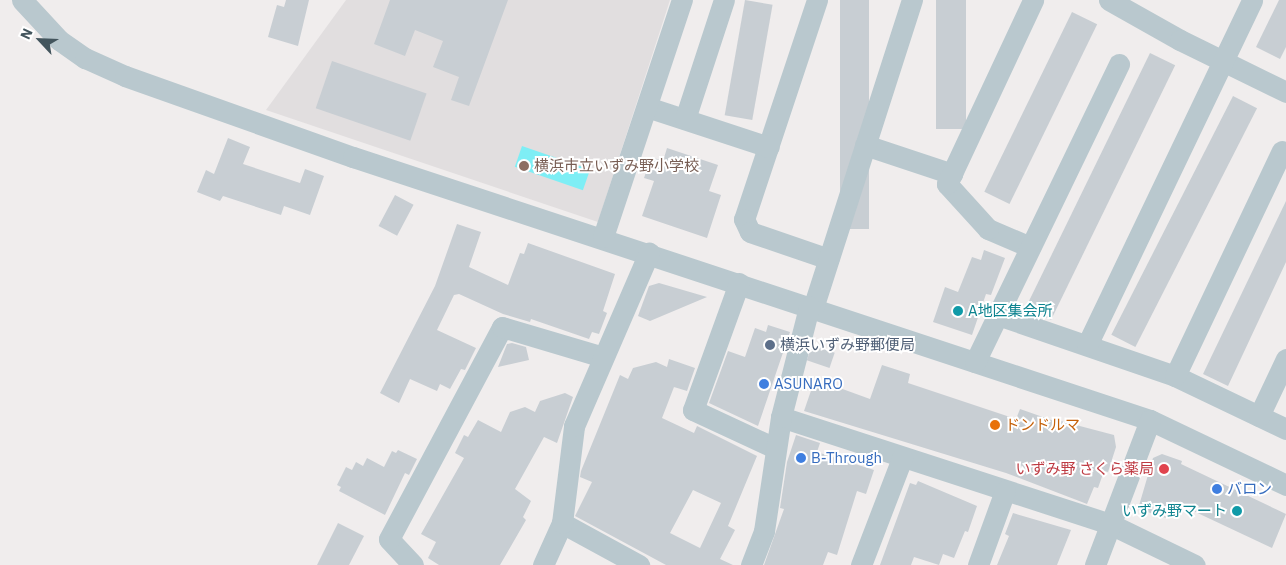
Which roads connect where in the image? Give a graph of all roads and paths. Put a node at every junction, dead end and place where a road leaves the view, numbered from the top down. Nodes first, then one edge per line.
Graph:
1 (22, 0) edge
2 (682, 0) edge
3 (724, 0) edge
4 (817, 0) edge
5 (912, 0) edge
6 (1033, 0) edge
7 (1109, 0) edge
8 (1252, 0) edge
9 (1223, 59) junction
10 (1119, 64) dead end
11 (1286, 92) edge
12 (647, 107) junction
13 (685, 119) junction
14 (865, 145) junction
15 (768, 147) junction
16 (1282, 151) dead end
17 (952, 174) junction
18 (603, 237) junction
19 (1030, 247) junction
20 (649, 253) junction
21 (829, 258) junction
22 (739, 283) junction
23 (811, 307) junction
24 (998, 315) junction
25 (1087, 345) junction
26 (603, 357) junction
27 (1286, 359) edge
28 (975, 362) junction
29 (1175, 376) junction
30 (1259, 416) junction
31 (781, 417) junction
32 (1150, 420) junction
33 (1286, 429) edge
34 (775, 448) junction
35 (902, 458) junction
36 (1286, 485) edge
37 (1005, 491) junction
38 (562, 523) junction
39 (1110, 524) junction
40 (413, 565) edge
41 (543, 565) edge
42 (639, 565) edge
43 (751, 565) edge
44 (861, 565) edge
45 (978, 565) edge
46 (1094, 565) edge
47 (1195, 565) edge

1 - 18 street
2 - 12 street
3 - 13 street
4 - 15 street
5 - 14 street
6 - 17 street
7 - 9 street
8 - 9 street
9 - 11 street
9 - 25 street
10 - 19 street
12 - 13 street
12 - 18 street
13 - 15 street
14 - 17 street
14 - 21 street
15 - 21 street
16 - 29 street
17 - 19 street
18 - 20 street
19 - 24 street
20 - 22 street
20 - 26 street
21 - 23 street
22 - 23 street
22 - 34 street
23 - 28 street
23 - 31 street
24 - 25 street
24 - 28 street
25 - 29 street
26 - 38 street
26 - 40 street
27 - 30 street
28 - 32 street
29 - 30 street
30 - 33 street
31 - 34 street
31 - 35 street
32 - 36 street
32 - 39 street
34 - 43 street
35 - 37 street
35 - 44 street
37 - 39 street
37 - 45 street
38 - 41 street
38 - 42 street
39 - 46 street
39 - 47 street

